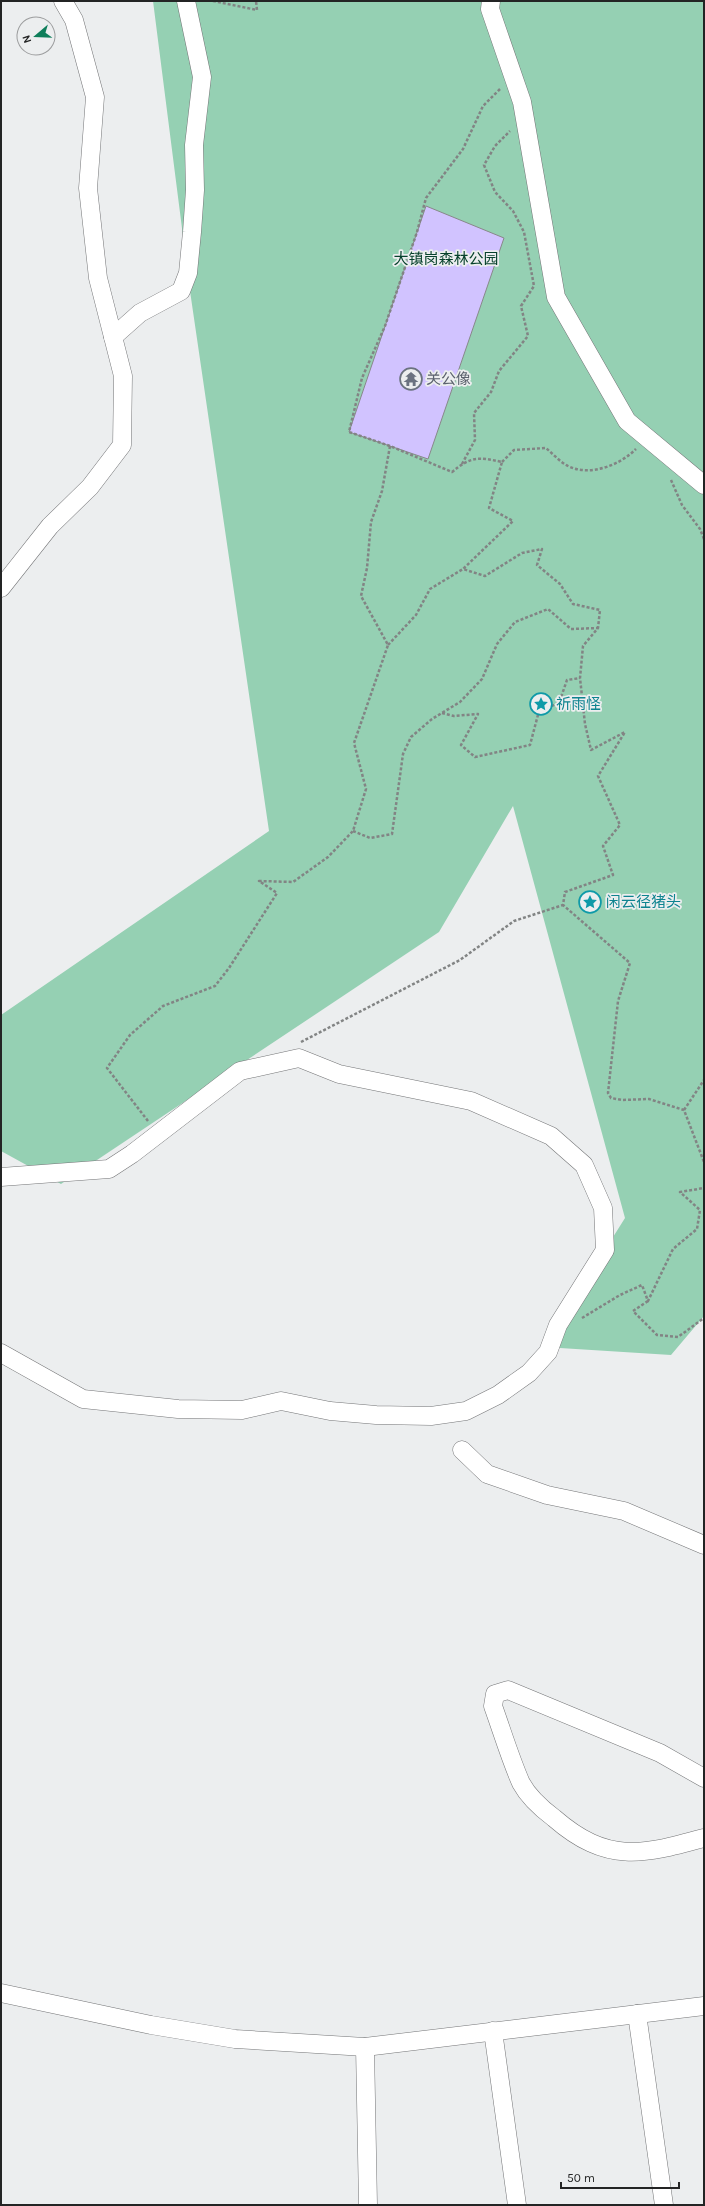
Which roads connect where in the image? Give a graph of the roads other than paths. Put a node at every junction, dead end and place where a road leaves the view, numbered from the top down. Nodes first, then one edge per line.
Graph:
1 (64, 1) edge
2 (186, 1) edge
3 (491, 1) edge
4 (113, 337) junction
5 (704, 485) edge
6 (1, 588) edge
7 (1, 1177) edge
8 (1, 1352) edge
9 (462, 1450) dead end
10 (704, 1545) edge
11 (704, 1778) edge
12 (704, 1838) edge
13 (1, 1993) edge
14 (704, 2006) edge
15 (636, 2014) junction
16 (493, 2031) junction
17 (365, 2047) junction
18 (368, 2205) edge
19 (517, 2205) edge
20 (664, 2205) edge

1 - 4 street
2 - 4 street
3 - 5 street
4 - 6 street
7 - 8 street
9 - 10 street
11 - 12 street
13 - 17 street
14 - 15 street
15 - 16 street
15 - 20 street
16 - 17 street
16 - 19 street
17 - 18 street

